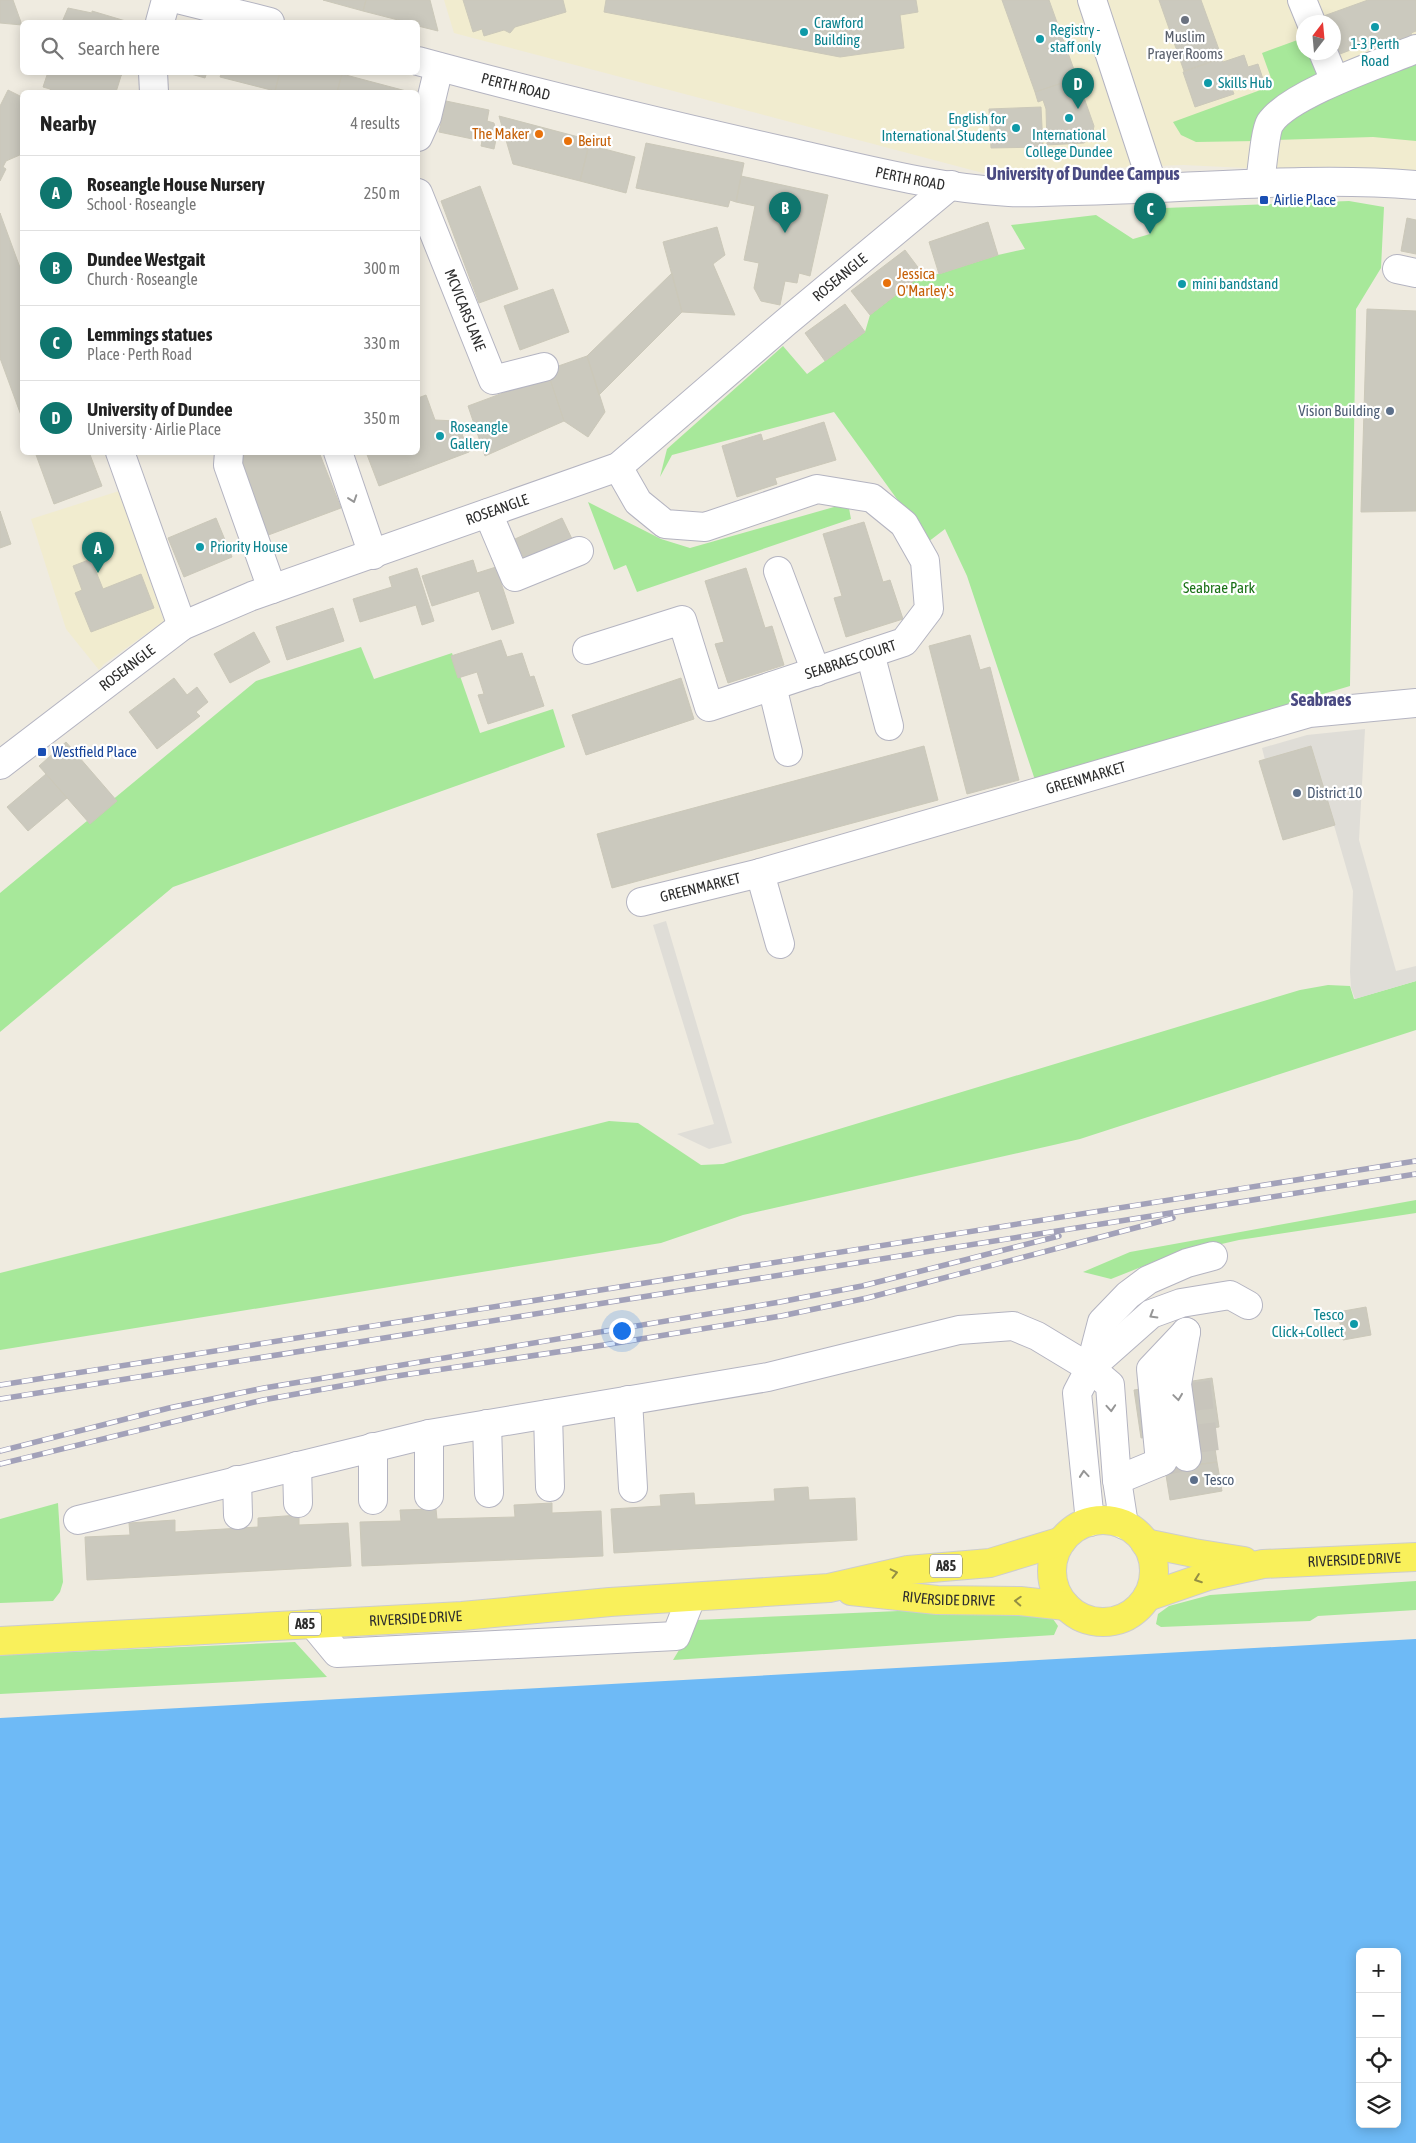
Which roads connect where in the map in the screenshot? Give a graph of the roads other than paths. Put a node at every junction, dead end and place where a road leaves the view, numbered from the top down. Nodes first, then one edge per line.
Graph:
1 (166, 0) edge
2 (182, 0) edge
3 (1092, 0) edge
4 (1302, 0) edge
5 (1308, 15) edge
6 (161, 20) edge
7 (262, 20) edge
8 (1416, 49) edge
9 (1327, 60) edge
10 (428, 64) edge
11 (153, 75) edge
12 (1335, 81) junction
13 (154, 90) edge
14 (420, 132) edge
15 (1260, 183) junction
16 (951, 185) junction
17 (1416, 185) edge
18 (1154, 189) junction
19 (420, 198) edge
20 (544, 367) dead end
21 (121, 455) edge
22 (229, 455) edge
23 (339, 455) edge
24 (618, 467) junction
25 (488, 514) junction
26 (579, 551) dead end
27 (373, 555) junction
28 (778, 571) dead end
29 (272, 589) junction
30 (182, 626) junction
31 (587, 650) dead end
32 (870, 653) junction
33 (816, 672) junction
34 (772, 686) junction
35 (1416, 703) edge
36 (889, 726) dead end
37 (788, 752) dead end
38 (0, 765) edge
39 (760, 873) junction
40 (641, 902) dead end
41 (780, 944) dead end
42 (1213, 1256) dead end
43 (1171, 1270) junction
44 (1181, 1303) junction
45 (1248, 1305) dead end
46 (1186, 1332) junction
47 (1090, 1368) junction
48 (1196, 1381) tunnel mouth
49 (628, 1400) junction
50 (548, 1414) junction
51 (487, 1424) junction
52 (429, 1434) junction
53 (373, 1447) junction
54 (297, 1466) junction
55 (237, 1480) junction
56 (1117, 1480) junction
57 (550, 1487) dead end
58 (633, 1488) dead end
59 (489, 1493) dead end
60 (430, 1496) dead end
61 (373, 1500) dead end
62 (298, 1503) dead end
63 (238, 1515) dead end
64 (78, 1520) dead end
65 (1090, 1522) junction
66 (1124, 1525) junction
67 (1062, 1541) junction
68 (1145, 1542) junction
69 (1416, 1557) edge
70 (1262, 1564) junction
71 (830, 1588) junction
72 (691, 1598) junction
73 (1147, 1598) junction
74 (1066, 1606) junction
75 (313, 1624) junction
76 (0, 1641) edge

1 - 6 street
2 - 7 street
3 - 18 street
4 - 5 street
8 - 12 street
9 - 12 street
10 - 14 street
10 - 16 street, PERTH ROAD
11 - 13 street
12 - 15 street
15 - 17 street, PERTH ROAD
15 - 18 street, PERTH ROAD
16 - 18 street, PERTH ROAD
16 - 24 street, ROSEANGLE
19 - 20 street, MCVICARS LANE
21 - 30 street
22 - 29 street
23 -> 27 street
24 - 25 street, ROSEANGLE
24 - 32 street, SEABRAES COURT
25 - 26 street
25 - 27 street, ROSEANGLE
27 - 29 street, ROSEANGLE
28 - 33 street
29 - 30 street, ROSEANGLE
30 - 38 street, ROSEANGLE
31 - 34 street, SEABRAES COURT
32 - 33 street, SEABRAES COURT
32 - 36 street
33 - 34 street, SEABRAES COURT
34 - 37 street
35 - 39 street, GREENMARKET
39 - 40 street, GREENMARKET
39 - 41 street, GREENMARKET
42 - 43 street
43 - 44 street
43 - 47 street
44 - 45 street
44 - 46 street
44 -> 47 street
46 - 48 street
46 -> 56 street
47 - 49 street
47 -> 56 street
65 -> 47 street
49 - 50 street
49 - 58 street
50 - 51 street
50 - 57 street
51 - 52 street
51 - 59 street
52 - 53 street
52 - 60 street
53 - 54 street
53 - 61 street
54 - 55 street
54 - 62 street
55 - 63 street
55 - 64 street
56 - 66 street
65 - 66 main road, RIVERSIDE DRIVE / A85
65 - 67 main road, RIVERSIDE DRIVE / A85
66 - 68 main road, RIVERSIDE DRIVE / A85
71 -> 67 main road, RIVERSIDE DRIVE / A85
67 - 74 main road, RIVERSIDE DRIVE / A85
68 - 70 main road, RIVERSIDE DRIVE / A85
68 - 73 main road, RIVERSIDE DRIVE / A85
69 - 70 main road, RIVERSIDE DRIVE / A85
70 -> 73 main road, RIVERSIDE DRIVE / A85
71 - 72 main road, RIVERSIDE DRIVE / A85
74 -> 71 main road, RIVERSIDE DRIVE / A85
72 - 75 main road, RIVERSIDE DRIVE / A85
72 - 75 street
73 - 74 main road, RIVERSIDE DRIVE / A85
75 - 76 main road, RIVERSIDE DRIVE / A85

